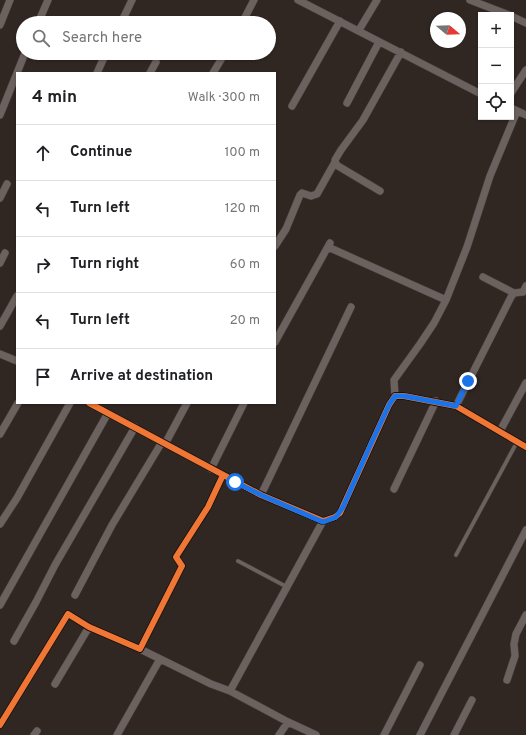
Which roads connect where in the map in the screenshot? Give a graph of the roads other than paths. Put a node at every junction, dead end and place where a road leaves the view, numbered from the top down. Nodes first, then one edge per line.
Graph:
1 (10, 0) edge
2 (48, 0) edge
3 (132, 0) edge
4 (254, 0) edge
5 (298, 0) edge
6 (377, 0) edge
7 (470, 0) edge
8 (500, 12) edge
9 (41, 16) edge
10 (124, 16) edge
11 (246, 16) edge
12 (514, 18) edge
13 (340, 21) junction
14 (526, 23) edge
15 (0, 24) edge
16 (359, 30) junction
17 (379, 42) junction
18 (401, 52) junction
19 (22, 60) edge
20 (103, 60) edge
21 (221, 60) edge
22 (156, 62) dead end
23 (526, 70) edge
24 (17, 72) edge
25 (97, 72) edge
26 (151, 72) edge
27 (214, 72) edge
28 (16, 75) edge
29 (514, 88) edge
30 (478, 92) edge
31 (347, 103) dead end
32 (292, 106) dead end
33 (514, 110) edge
34 (0, 115) edge
35 (526, 115) edge
36 (510, 120) edge
37 (335, 162) junction
38 (7, 184) dead end
39 (380, 191) dead end
40 (0, 198) edge
41 (276, 244) edge
42 (5, 253) dead end
43 (0, 263) edge
44 (483, 277) dead end
45 (526, 286) edge
46 (514, 293) junction
47 (16, 298) edge
48 (446, 300) junction
49 (351, 307) dead end
50 (0, 326) edge
51 (276, 340) edge
52 (0, 354) edge
53 (16, 361) edge
54 (526, 383) edge
55 (395, 396) junction
56 (436, 401) junction
57 (17, 404) edge
58 (69, 404) edge
59 (91, 404) edge
60 (186, 404) edge
61 (244, 404) edge
62 (456, 406) junction
63 (108, 413) junction
64 (135, 428) junction
65 (500, 431) junction
66 (0, 434) edge
67 (517, 442) junction
68 (163, 443) junction
69 (526, 446) edge
70 (211, 469) junction
71 (223, 475) junction
72 (394, 489) dead end
73 (261, 495) junction
74 (323, 522) junction
75 (0, 524) edge
76 (526, 530) edge
77 (456, 555) dead end
78 (238, 561) dead end
79 (287, 587) junction
80 (75, 595) dead end
81 (0, 605) edge
82 (526, 615) edge
83 (90, 627) junction
84 (14, 641) dead end
85 (140, 649) junction
86 (160, 659) junction
87 (420, 665) dead end
88 (507, 680) dead end
89 (55, 684) dead end
90 (230, 691) junction
91 (472, 700) dead end
92 (288, 722) junction
93 (0, 725) edge
94 (117, 735) edge
95 (279, 735) edge
96 (316, 735) edge
97 (384, 735) edge
98 (420, 735) edge
99 (454, 735) edge

1 - 15 street
2 - 9 street
3 - 10 street
4 - 11 street
5 - 13 street
6 - 16 street
7 - 8 street
12 - 14 street
13 - 16 street
13 - 32 street
16 - 17 street
17 - 18 street
17 - 31 street
18 - 30 street
18 - 37 street
19 - 24 street
20 - 25 street
21 - 27 street
22 - 26 street
23 - 29 street
28 - 34 street
33 - 35 street
36 - 48 street
37 - 39 street
37 - 41 street
38 - 40 street
42 - 43 street
44 - 46 street
45 - 46 street
46 - 62 street
47 - 50 street
48 - 51 street
48 - 55 street
49 - 73 street
52 - 53 street
54 - 65 street
55 - 56 street
55 - 74 street
56 - 62 street
56 - 72 street
57 - 66 street
58 - 75 street
59 - 63 street
60 - 68 street
61 - 70 street
62 - 65 street
63 - 64 street
63 - 81 street
64 - 68 street
64 - 84 street
65 - 67 street
67 - 69 street
67 - 77 lane
68 - 70 street
68 - 80 street
70 - 71 street
71 - 73 street
71 - 85 street
73 - 74 street
74 - 79 street
76 - 98 street
78 - 79 lane
79 - 90 street
82 - 88 street
83 - 85 street
83 - 89 street
83 - 93 street
85 - 86 street
86 - 90 street
86 - 94 street
87 - 97 street
90 - 92 street
91 - 99 street
92 - 95 street
92 - 96 street

